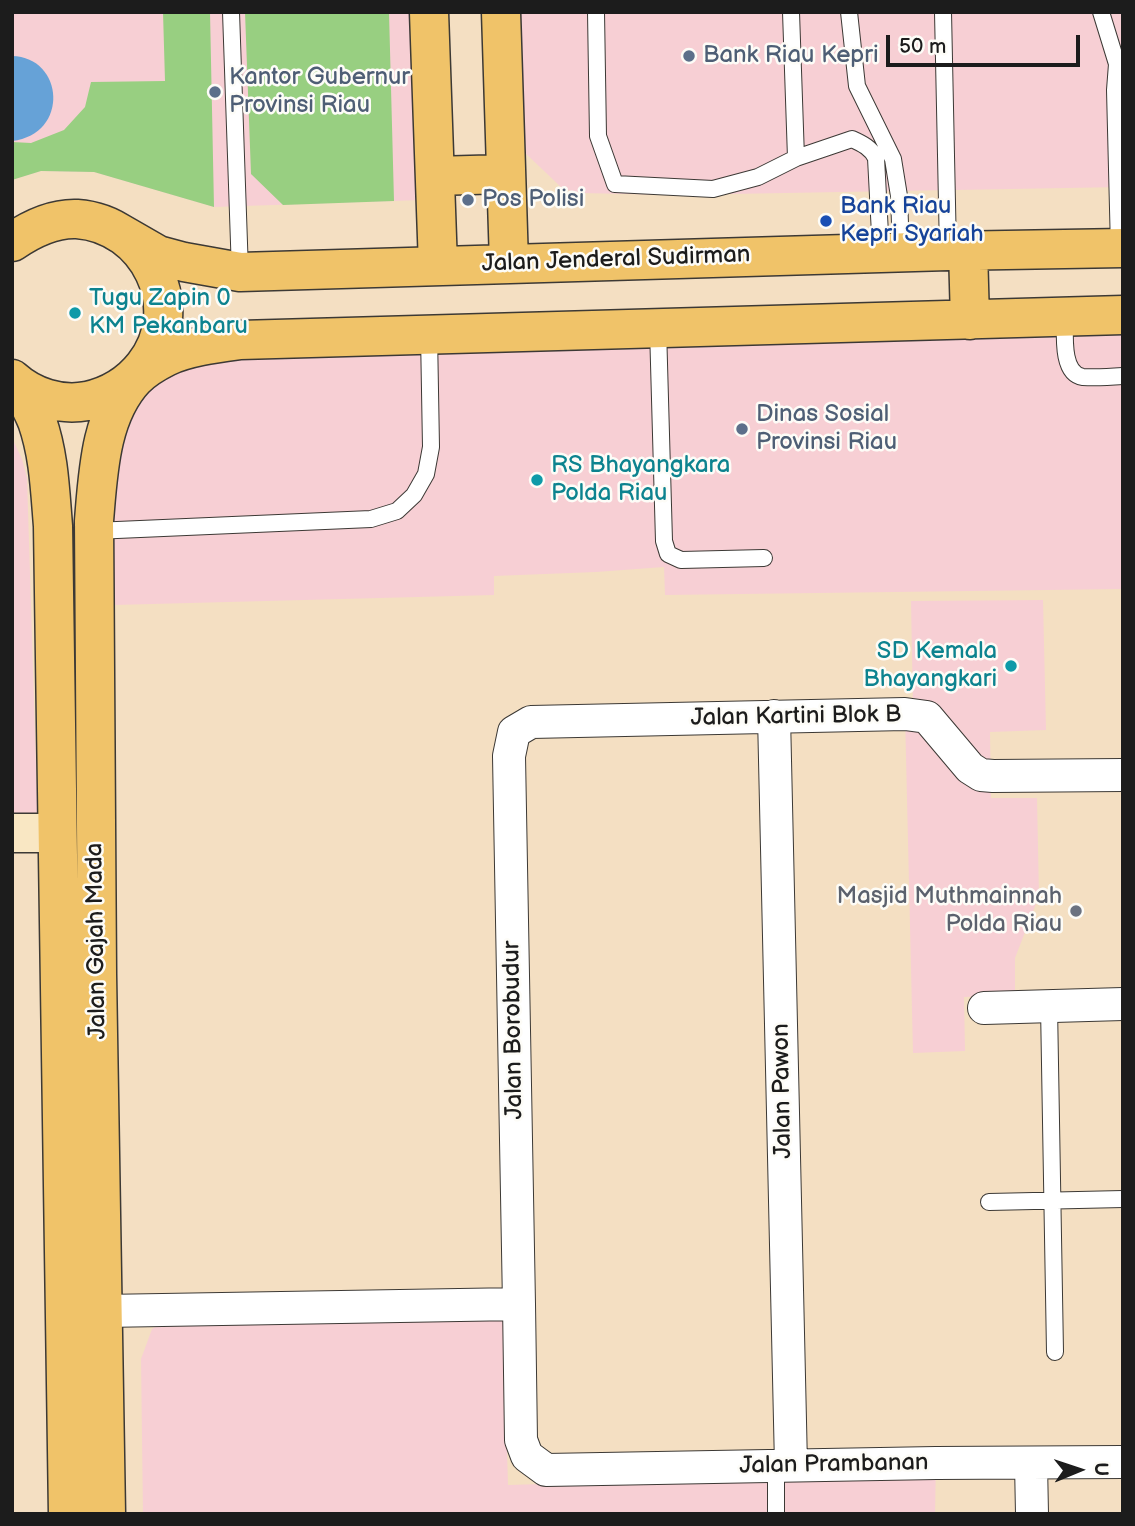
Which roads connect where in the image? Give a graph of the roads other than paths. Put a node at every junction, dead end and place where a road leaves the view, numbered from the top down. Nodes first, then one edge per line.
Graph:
1 (231, 12) edge
2 (429, 12) edge
3 (501, 12) edge
4 (596, 12) edge
5 (791, 12) edge
6 (849, 12) edge
7 (943, 12) edge
8 (1101, 12) edge
9 (1120, 71) edge
10 (796, 158) junction
11 (506, 174) junction
12 (435, 176) junction
13 (118, 232) junction
14 (12, 242) edge
15 (1121, 248) edge
16 (958, 251) junction
17 (891, 253) junction
18 (509, 263) junction
19 (438, 265) junction
20 (240, 272) junction
21 (1123, 315) edge
22 (1065, 317) junction
23 (971, 320) junction
24 (658, 328) junction
25 (429, 334) junction
26 (136, 376) junction
27 (1123, 376) edge
28 (15, 382) edge
29 (94, 531) junction
30 (764, 558) dead end
31 (774, 716) junction
32 (509, 756) joint
33 (1123, 775) edge
34 (12, 833) edge
35 (57, 833) junction
36 (97, 974) junction
37 (60, 975) junction
38 (1123, 1003) edge
39 (1049, 1006) junction
40 (984, 1008) dead end
41 (1123, 1199) edge
42 (1052, 1201) junction
43 (989, 1202) dead end
44 (519, 1304) junction
45 (103, 1311) junction
46 (64, 1312) junction
47 (1055, 1352) dead end
48 (1123, 1462) edge
49 (1031, 1463) junction
50 (784, 1466) junction
51 (546, 1470) joint
52 (68, 1514) edge
53 (106, 1514) edge
54 (776, 1514) edge
55 (1032, 1514) edge

1 - 20 lane
2 - 12 main road
3 - 11 main road
4 - 10 lane
5 - 10 lane
6 - 17 lane
7 - 16 lane
8 - 9 lane
9 - 15 lane
10 - 17 lane
11 - 12 main road
11 - 18 main road
12 - 19 main road
13 - 14 main road
13 - 20 main road, Jalan Jenderal Sudirman
13 - 26 main road, Jalan Gajah Mada
15 - 16 main road, Jalan Jenderal Sudirman
16 - 17 main road, Jalan Jenderal Sudirman
16 - 23 main road
17 - 18 main road, Jalan Jenderal Sudirman
18 - 19 main road, Jalan Jenderal Sudirman
19 - 20 main road, Jalan Jenderal Sudirman
21 - 22 main road
22 - 23 main road
22 - 27 lane
23 - 24 main road
24 - 25 main road
24 - 30 lane
25 - 26 main road
25 - 29 lane
26 - 28 main road
26 - 29 main road, Jalan Gajah Mada
28 - 35 main road, Jalan Gajah Mada
29 - 36 main road, Jalan Gajah Mada
31 - 32 street, Jalan Kartini Blok B
31 - 33 street, Jalan Kartini Blok B
31 - 50 street, Jalan Pawon
32 - 44 street, Jalan Borobudur
34 - 35 street
35 - 37 main road, Jalan Gajah Mada
36 - 37 main road
36 - 45 main road, Jalan Gajah Mada
37 - 46 main road, Jalan Gajah Mada
38 - 39 street
39 - 40 street
39 - 42 lane
41 - 42 lane
42 - 43 lane
42 - 47 lane
44 - 45 street
44 - 51 street, Jalan Borobudur
45 - 46 main road
45 - 53 main road, Jalan Gajah Mada
46 - 52 main road, Jalan Gajah Mada
48 - 49 street, Jalan Prambanan
49 - 50 street, Jalan Prambanan
49 - 55 street
50 - 51 street, Jalan Prambanan
50 - 54 lane

